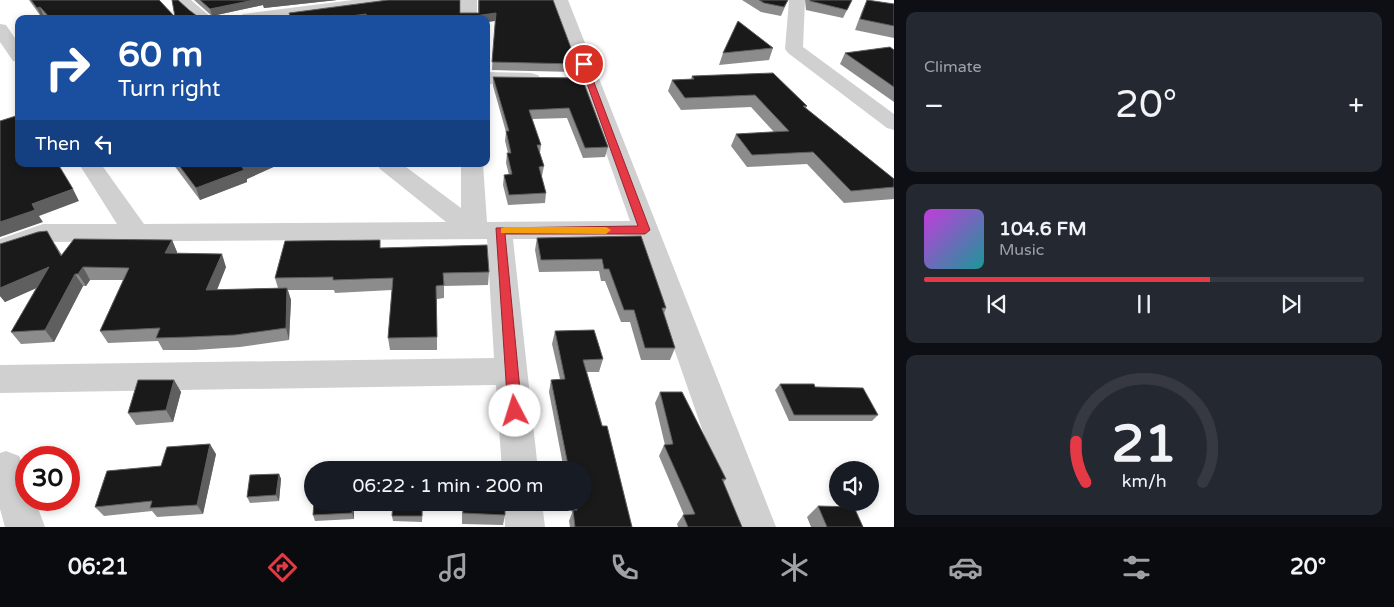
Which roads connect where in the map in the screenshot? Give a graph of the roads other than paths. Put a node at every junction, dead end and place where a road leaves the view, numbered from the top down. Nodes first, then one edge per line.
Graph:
1 (181, 0) edge
2 (390, 0) edge
3 (469, 0) edge
4 (560, 0) edge
5 (797, 0) edge
6 (200, 15) edge
7 (274, 15) edge
8 (469, 15) edge
9 (0, 29) edge
10 (15, 51) edge
11 (490, 78) edge
12 (571, 80) junction
13 (894, 124) edge
14 (92, 167) edge
15 (392, 167) edge
16 (473, 167) edge
17 (645, 230) junction
18 (487, 231) junction
19 (136, 232) junction
20 (0, 249) edge
21 (511, 371) junction
22 (0, 379) edge
23 (519, 461) edge
24 (2, 463) edge
25 (524, 511) edge
26 (25, 527) edge
27 (525, 527) edge
28 (756, 527) edge

1 - 6 street
2 - 7 street
3 - 8 street
4 - 12 street
5 - 13 street
9 - 10 street
11 - 12 street
12 - 17 street
14 - 19 street
15 - 18 street
16 - 18 street
17 - 18 street
17 - 28 street
18 - 19 street
18 - 21 street
19 - 20 street
21 - 22 street
21 - 23 street
24 - 26 street
25 - 27 street

